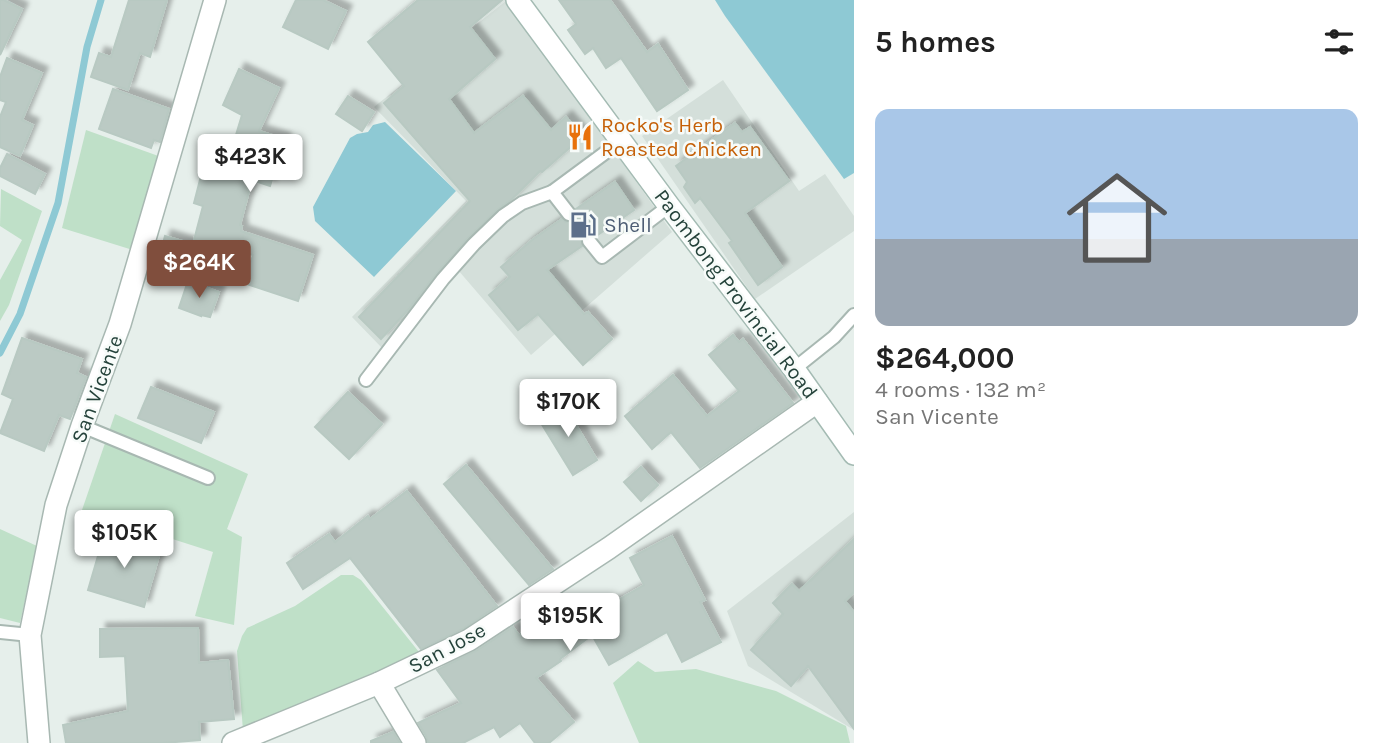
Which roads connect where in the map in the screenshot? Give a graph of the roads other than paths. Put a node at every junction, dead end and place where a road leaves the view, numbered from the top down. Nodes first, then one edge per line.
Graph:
1 (215, 0) edge
2 (517, 0) edge
3 (621, 141) junction
4 (552, 192) junction
5 (669, 206) junction
6 (569, 214) dead end
7 (589, 241) dead end
8 (854, 315) edge
9 (793, 369) junction
10 (366, 380) dead end
11 (817, 402) junction
12 (82, 426) junction
13 (854, 454) edge
14 (208, 478) dead end
15 (0, 632) edge
16 (30, 635) junction
17 (379, 683) junction
18 (39, 743) edge
19 (233, 743) edge
20 (415, 743) edge

1 - 12 street, San Vicente
2 - 3 street, Paombong Provincial Road
3 - 4 lane
3 - 5 street, Paombong Provincial Road
4 - 6 lane
4 - 10 lane
5 - 7 lane
5 - 9 street, Paombong Provincial Road
8 - 9 lane
9 - 11 street, Paombong Provincial Road
11 - 13 street, Paombong Provincial Road
11 - 17 street, San Jose
12 - 14 lane
12 - 16 street, San Vicente
15 - 16 lane
16 - 18 street, San Vicente
17 - 19 street, San Jose
17 - 20 street

